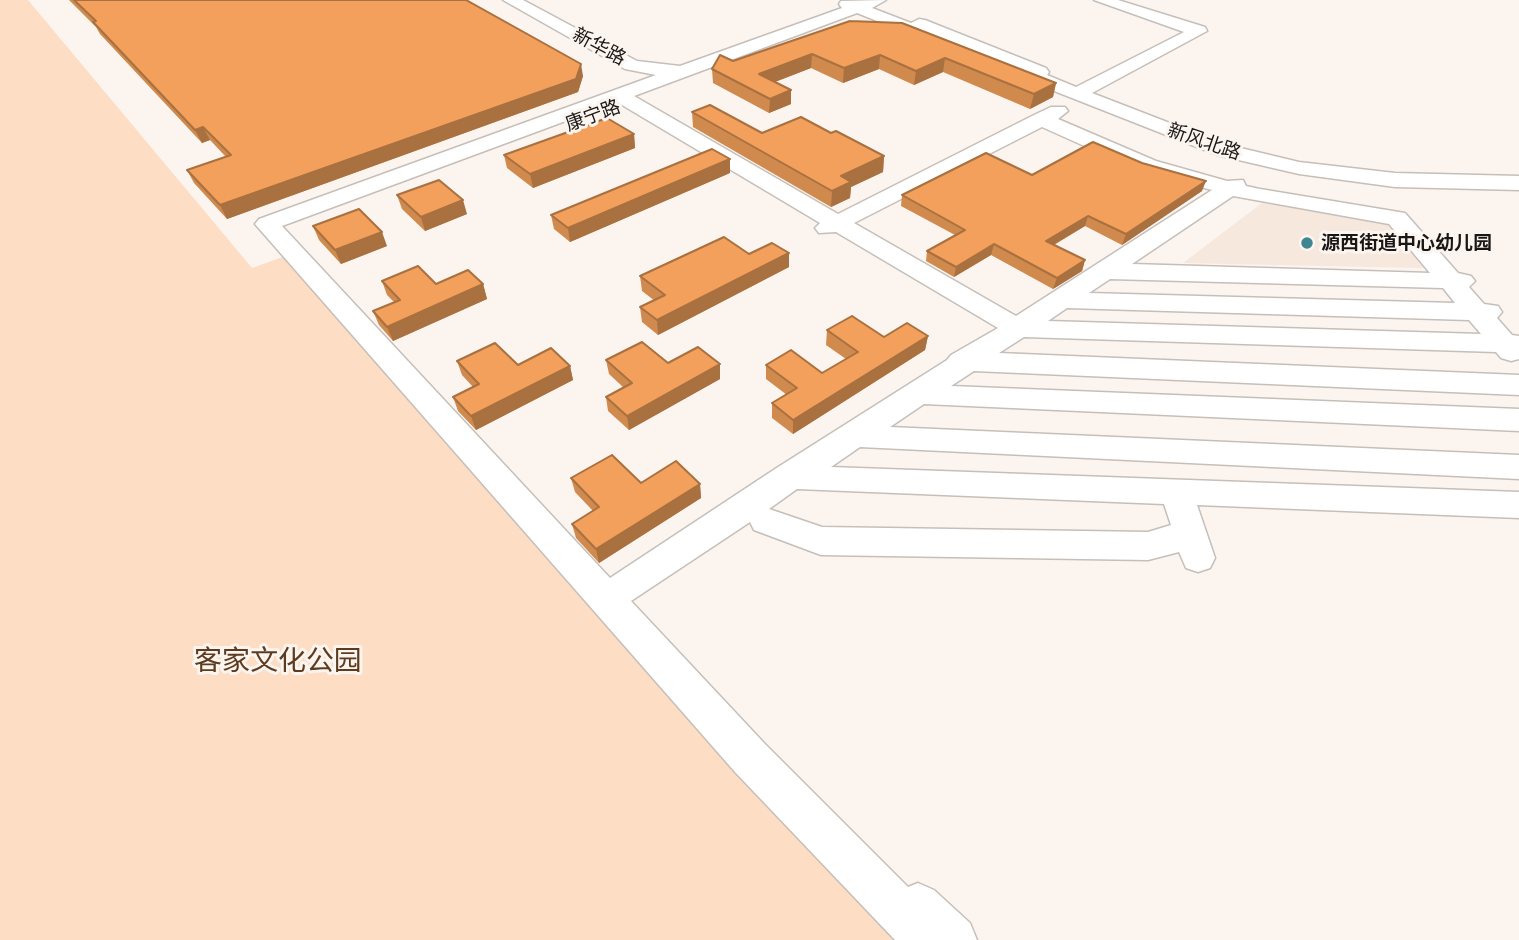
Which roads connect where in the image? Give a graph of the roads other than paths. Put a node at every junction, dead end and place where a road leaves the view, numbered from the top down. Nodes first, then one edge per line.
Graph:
1 (491, 0) edge
2 (511, 0) edge
3 (1102, 0) edge
4 (830, 1) edge
5 (868, 6) edge
6 (909, 15) edge
7 (818, 28) junction
8 (692, 70) junction
9 (1089, 95) junction
10 (618, 101) junction
11 (1048, 120) junction
12 (1519, 177) edge
13 (1519, 183) edge
14 (1229, 186) junction
15 (836, 228) junction
16 (1098, 271) junction
17 (1456, 281) junction
18 (1055, 300) junction
19 (1483, 312) junction
20 (1009, 330) junction
21 (1514, 349) edge
22 (961, 361) junction
23 (1519, 385) edge
24 (911, 394) junction
25 (1519, 419) edge
26 (846, 436) junction
27 (1519, 467) edge
28 (1176, 492) junction
29 (774, 493) junction
30 (1519, 505) edge
31 (774, 555) dead end
32 (608, 592) junction
33 (927, 940) edge
34 (953, 940) edge

1 - 10 street, 新华路
2 - 8 street, 新华路
3 - 9 street
4 - 5 street, 新风北路
4 - 7 street, 新风北路
5 - 6 street, 新风北路
5 - 7 street, 康宁路
6 - 7 street, 新风北路
6 - 9 street, 新风北路
7 - 8 street, 康宁路
7 - 10 street, 康宁路
8 - 10 street, 康宁路
9 - 11 street
9 - 12 street, 新风北路
9 - 13 street, 新风北路
10 - 15 street
10 - 32 street, 康宁路
11 - 14 street
11 - 15 street
14 - 16 street
14 - 17 street
15 - 20 street
16 - 17 street
16 - 18 street
17 - 19 street
18 - 19 street
18 - 20 street
19 - 21 street
20 - 21 street
20 - 22 street
22 - 23 street
22 - 24 street
24 - 25 street
24 - 26 street
26 - 27 street
26 - 29 street
28 - 29 street
28 - 29 street
28 - 30 street
29 - 31 street
29 - 32 street
32 - 33 street
32 - 34 street

